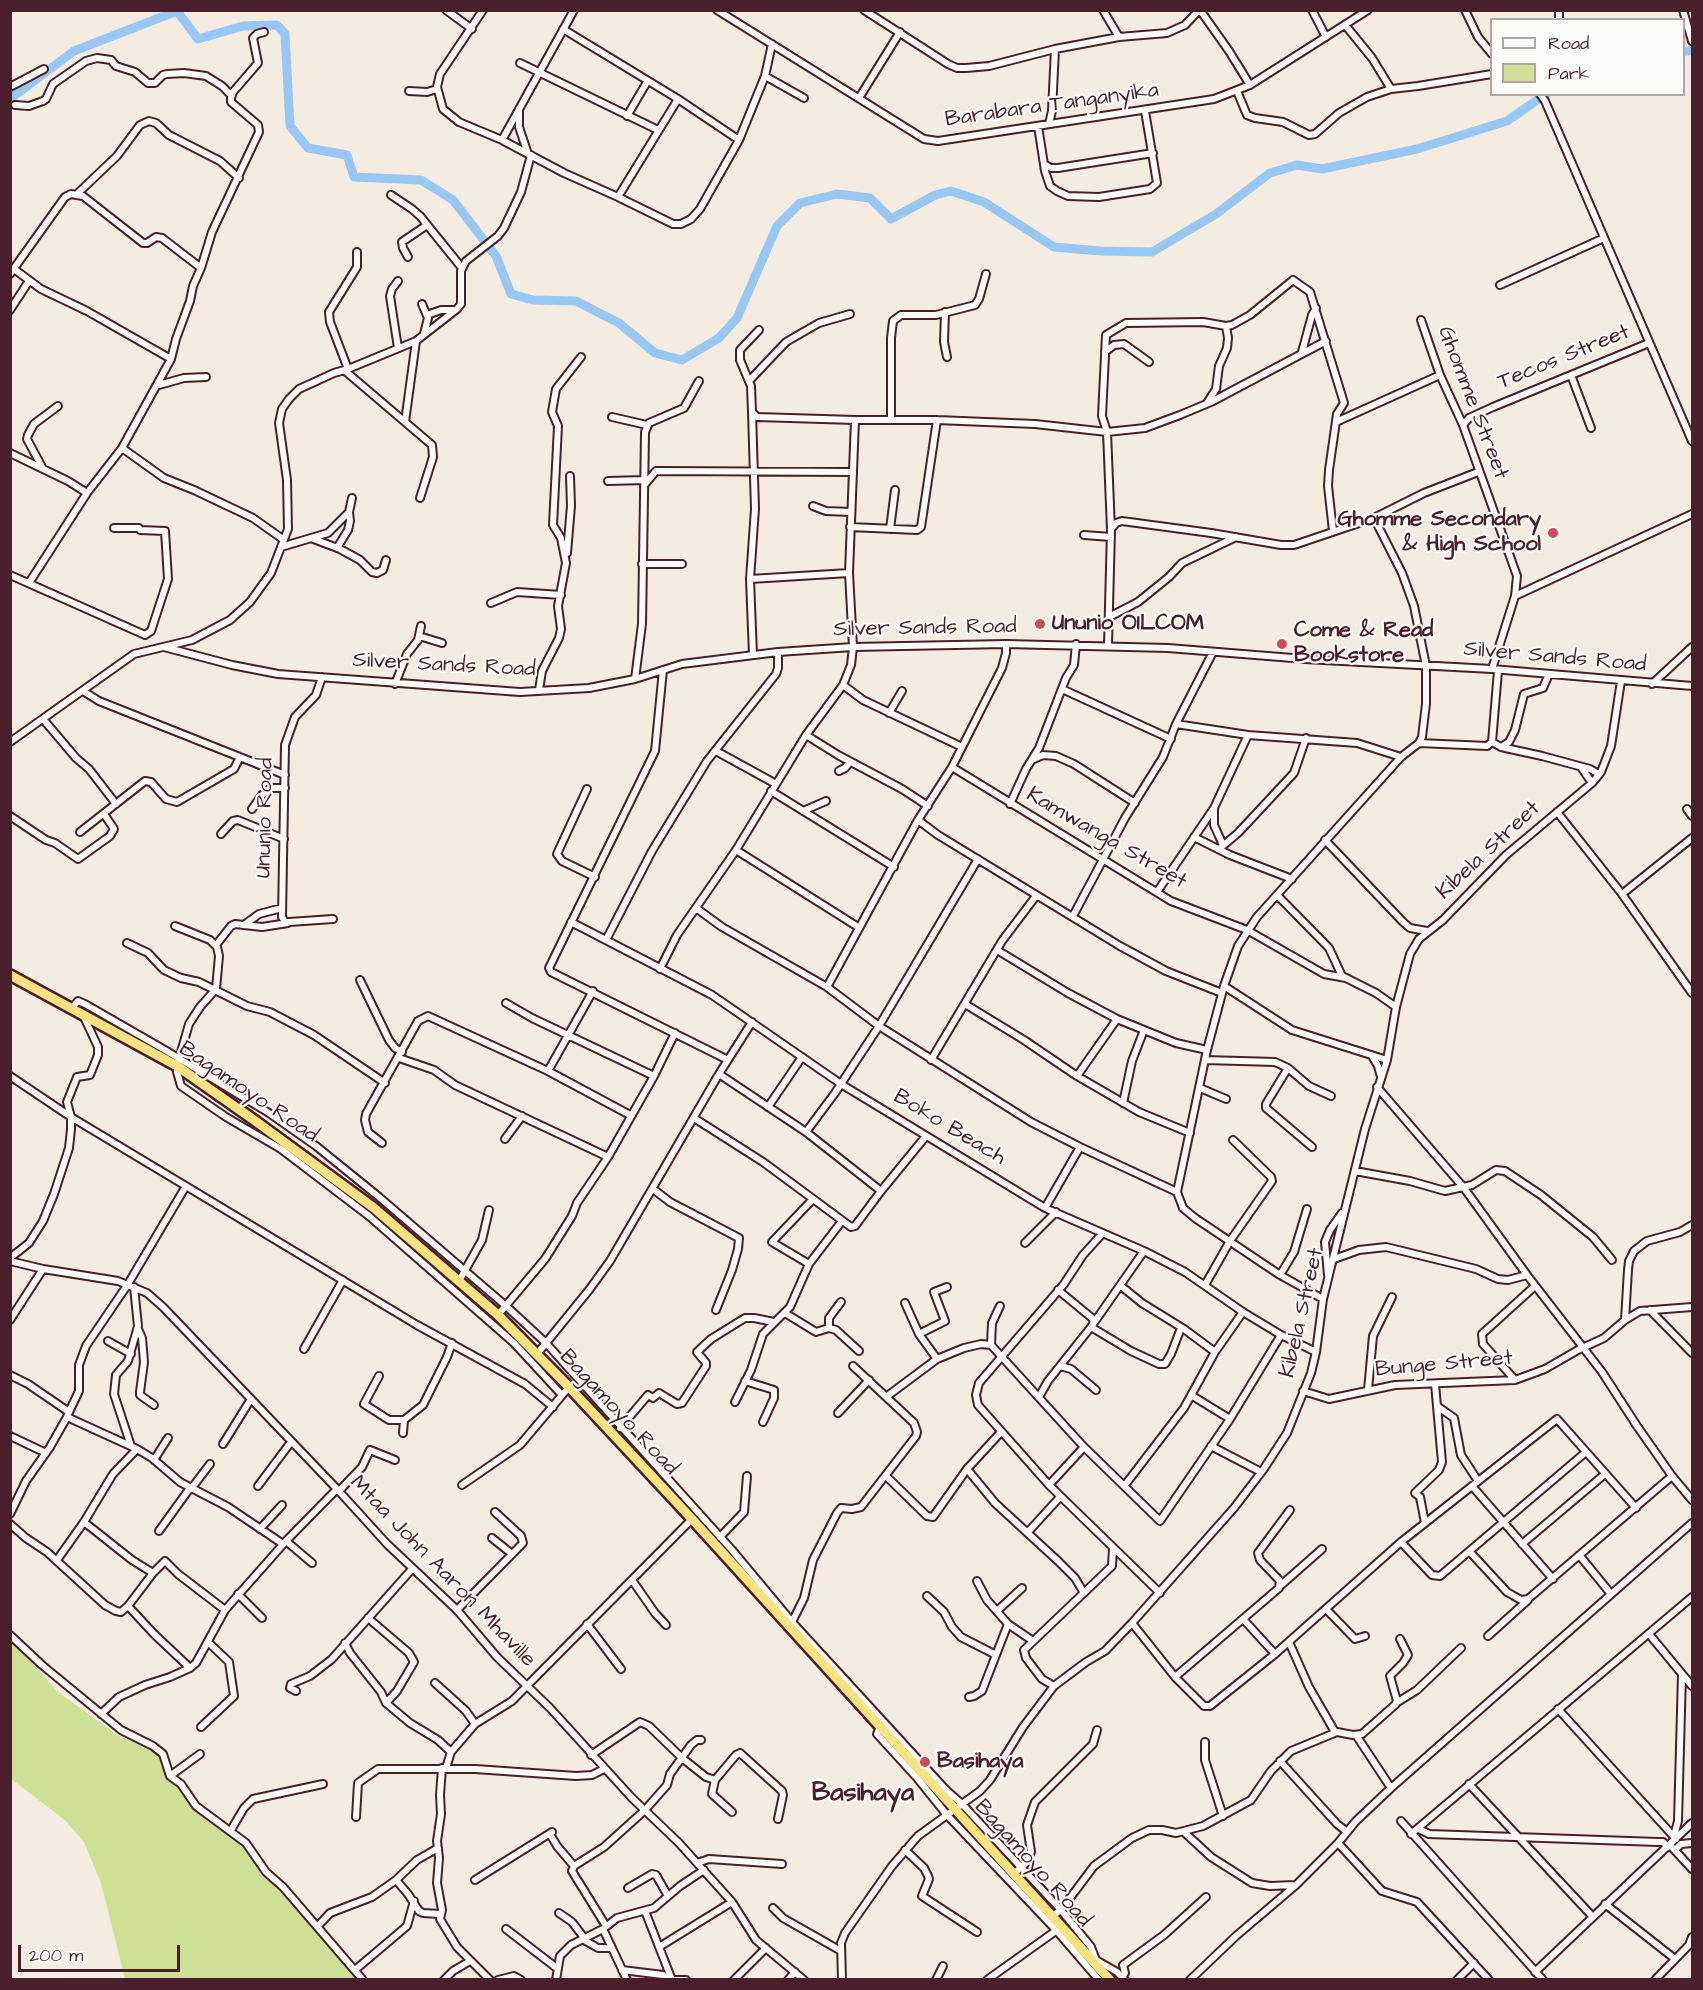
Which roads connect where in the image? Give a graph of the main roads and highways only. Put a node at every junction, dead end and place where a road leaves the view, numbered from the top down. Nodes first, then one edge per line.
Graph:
1 (10, 975) edge
2 (1110, 1980) edge

1 - 2 highway, Bagamoyo Road

